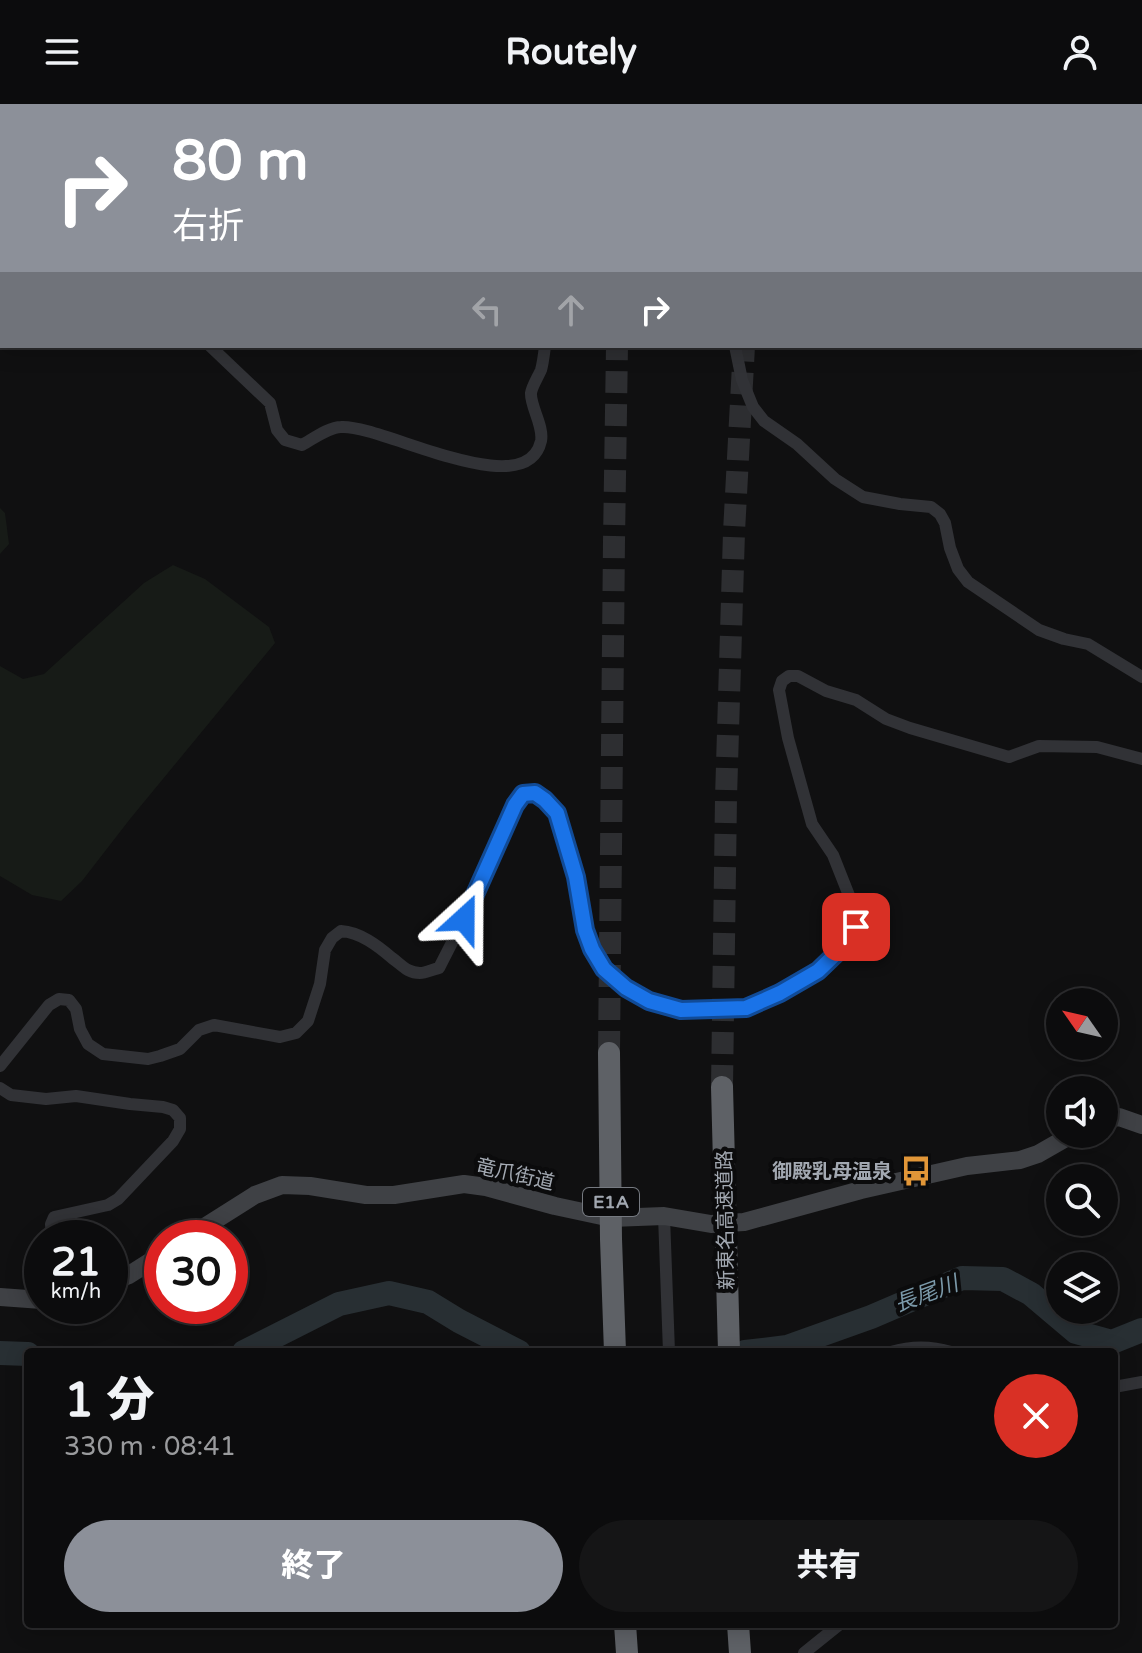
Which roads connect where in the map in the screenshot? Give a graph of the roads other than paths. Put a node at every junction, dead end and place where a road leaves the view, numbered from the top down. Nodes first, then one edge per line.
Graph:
1 (212, 348) edge
2 (545, 348) edge
3 (735, 348) edge
4 (1142, 677) edge
5 (1142, 759) edge
6 (609, 1053) tunnel mouth
7 (0, 1066) edge
8 (722, 1087) tunnel mouth
9 (0, 1088) edge
10 (1118, 1117) edge
11 (1142, 1125) edge
12 (1048, 1148) edge
13 (664, 1216) junction
14 (53, 1220) edge
15 (215, 1220) edge
16 (144, 1265) edge
17 (129, 1275) edge
18 (0, 1297) edge
19 (24, 1299) edge
20 (615, 1348) edge
21 (669, 1348) edge
22 (729, 1348) edge
23 (903, 1348) edge
24 (938, 1348) edge
25 (1142, 1382) edge
26 (1118, 1386) edge
27 (625, 1628) edge
28 (738, 1628) edge
29 (835, 1628) edge
30 (627, 1653) edge
31 (740, 1653) edge
32 (804, 1653) edge

1 - 2 street
3 - 4 street
5 - 7 street
6 - 20 highway, E1A, bridge
8 - 22 highway, 新東名高速道路, bridge
9 - 14 street
10 - 11 main road
12 - 13 main road, 竜爪街道
13 - 15 main road, 竜爪街道
13 - 21 street
16 - 17 main road
18 - 19 main road
23 - 24 street
25 - 26 street
27 - 30 highway
28 - 31 highway
29 - 32 street

